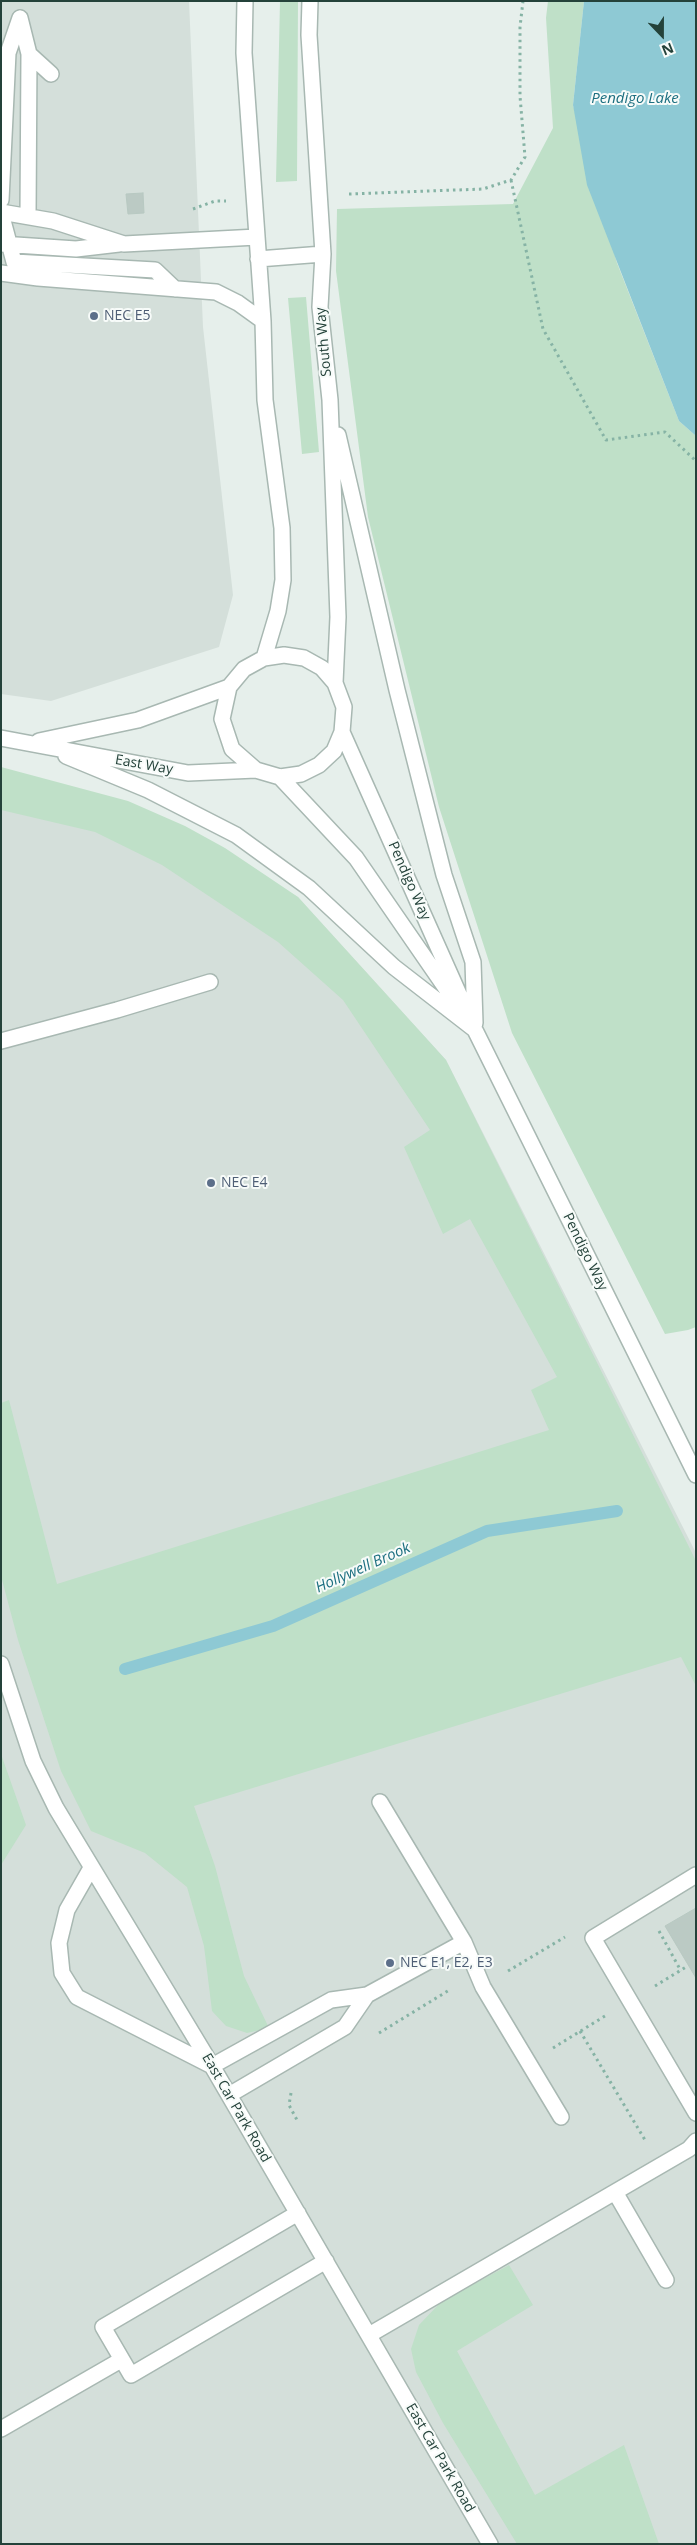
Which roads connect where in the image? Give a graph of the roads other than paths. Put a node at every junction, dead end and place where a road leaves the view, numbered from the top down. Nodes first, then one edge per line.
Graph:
1 (245, 1) edge
2 (310, 1) edge
3 (30, 54) junction
4 (51, 74) dead end
5 (1, 200) edge
6 (1, 212) edge
7 (28, 216) junction
8 (257, 237) junction
9 (5, 244) edge
10 (124, 244) junction
11 (323, 254) junction
12 (258, 259) junction
13 (1, 272) edge
14 (175, 289) junction
15 (263, 321) junction
16 (330, 400) junction
17 (264, 658) junction
18 (336, 683) junction
19 (229, 688) junction
20 (342, 732) junction
21 (1, 738) edge
22 (33, 743) junction
23 (256, 770) junction
24 (280, 777) junction
25 (210, 982) dead end
26 (475, 1030) junction
27 (1, 1041) edge
28 (696, 1475) edge
29 (1, 1664) edge
30 (380, 1802) dead end
31 (91, 1868) junction
32 (696, 1876) edge
33 (464, 1942) junction
34 (367, 1995) junction
35 (212, 2066) junction
36 (691, 2093) edge
37 (229, 2096) junction
38 (696, 2113) edge
39 (561, 2117) dead end
40 (696, 2141) edge
41 (615, 2192) junction
42 (298, 2214) junction
43 (326, 2261) junction
44 (666, 2280) dead end
45 (369, 2335) junction
46 (121, 2360) junction
47 (1, 2429) edge
48 (490, 2544) edge

1 - 8 street
2 - 11 street, South Way
3 - 4 street
3 - 5 street
3 - 7 street
6 - 7 street
6 - 9 street
7 - 10 street
8 - 10 street
8 - 12 street
9 - 10 street
9 - 14 street
11 - 12 street
11 - 16 street, South Way
12 - 15 street
13 - 14 street
14 - 15 street
15 - 17 street
16 - 18 street, South Way
16 - 26 street
17 - 18 street
17 - 19 street
18 - 20 street
19 - 22 street, East Way
19 - 23 street
20 - 24 street
20 - 26 street, Pendigo Way
21 - 22 street, East Way
22 - 23 street, East Way
22 - 26 street
23 - 24 street
24 - 26 street, Pendigo Way
25 - 27 street
26 - 28 street, Pendigo Way
29 - 31 street, East Car Park Road
30 - 33 street
31 - 35 street, East Car Park Road
31 - 35 street
32 - 36 street
33 - 34 street
33 - 39 street
34 - 35 street
34 - 37 street
35 - 37 street, East Car Park Road
36 - 38 street
37 - 42 street, East Car Park Road
40 - 41 street
41 - 44 street
41 - 45 street
42 - 43 street, East Car Park Road
42 - 46 street
43 - 45 street, East Car Park Road
43 - 46 street
45 - 48 street, East Car Park Road
46 - 47 street

